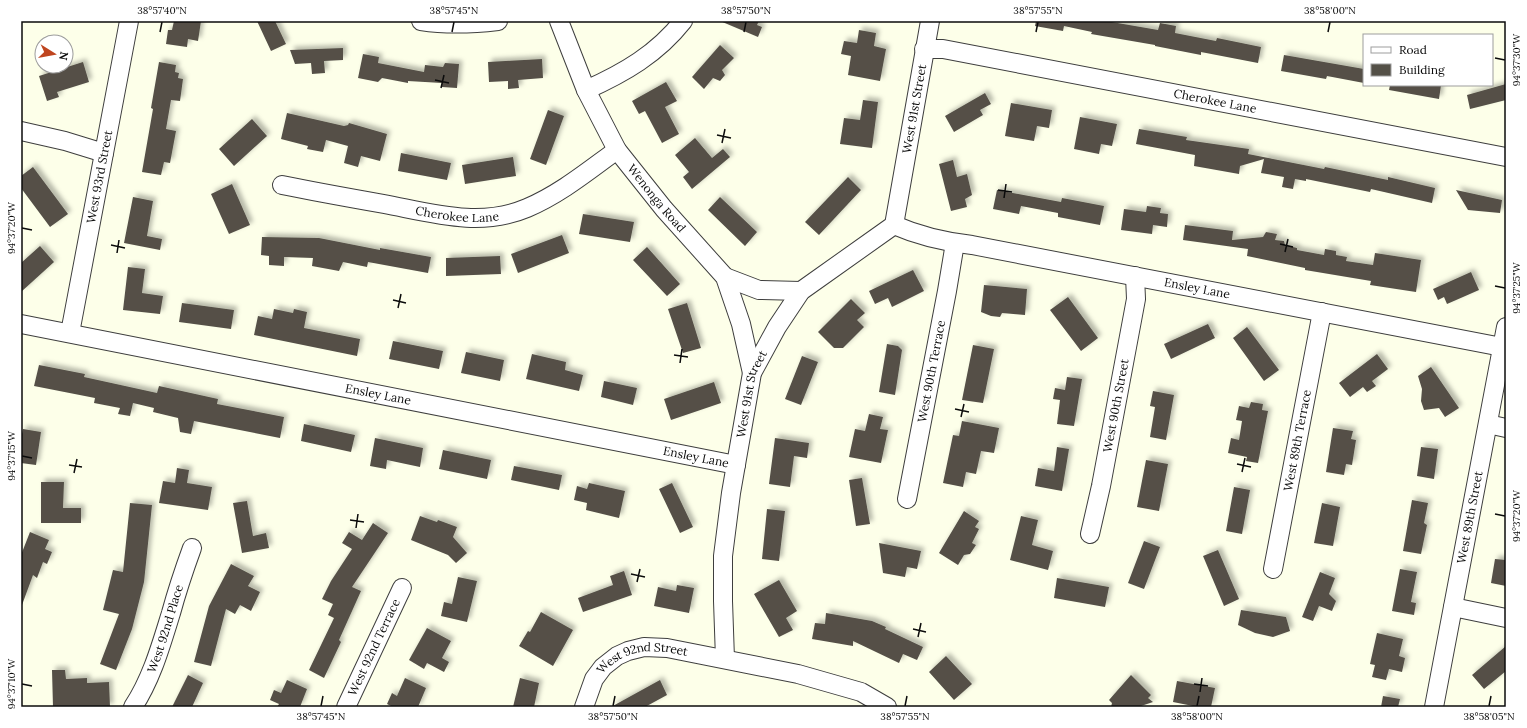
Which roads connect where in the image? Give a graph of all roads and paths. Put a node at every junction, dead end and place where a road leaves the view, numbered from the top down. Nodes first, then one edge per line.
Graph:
1 (129, 21) edge
2 (421, 21) edge
3 (498, 21) edge
4 (559, 21) edge
5 (683, 21) edge
6 (930, 21) edge
7 (924, 49) junction
8 (586, 90) junction
9 (21, 132) edge
10 (617, 150) junction
11 (104, 153) junction
12 (1506, 157) edge
13 (282, 185) dead end
14 (894, 225) junction
15 (955, 243) junction
16 (1135, 276) junction
17 (725, 277) junction
18 (801, 291) junction
19 (1322, 312) junction
20 (21, 324) edge
21 (1506, 327) edge
22 (70, 334) junction
23 (1502, 347) junction
24 (752, 373) junction
25 (1488, 424) junction
26 (1506, 428) edge
27 (736, 465) junction
28 (907, 499) dead end
29 (1090, 534) dead end
30 (192, 548) dead end
31 (1273, 569) dead end
32 (402, 588) dead end
33 (1453, 607) junction
34 (1506, 618) edge
35 (725, 659) junction
36 (133, 707) edge
37 (346, 707) edge
38 (584, 707) edge
39 (887, 707) edge
40 (1434, 707) edge

1 - 11 street, West 93rd Street
2 - 3 street
4 - 8 street, Wenonga Road
5 - 8 street
6 - 7 street, West 91st Street
7 - 12 street, Cherokee Lane
7 - 14 street, West 91st Street
8 - 10 street, Wenonga Road
9 - 11 street
10 - 13 street, Cherokee Lane
10 - 17 street, Wenonga Road
11 - 22 street, West 93rd Street
14 - 15 street, Ensley Lane
14 - 18 street, West 91st Street
15 - 16 street, Ensley Lane
15 - 28 street, West 90th Terrace
16 - 19 street, Ensley Lane
16 - 29 street, West 90th Street
17 - 18 street
17 - 24 street, Wenonga Road
18 - 24 street, West 91st Street
19 - 23 street, Ensley Lane
19 - 31 street, West 89th Terrace
20 - 22 street, Ensley Lane
21 - 23 street, West 89th Street
22 - 27 street, Ensley Lane
23 - 25 street, West 89th Street
24 - 27 street, West 91st Street
25 - 26 street
25 - 33 street, West 89th Street
27 - 35 street, West 91st Street
30 - 36 street, West 92nd Place
32 - 37 street, West 92nd Terrace
33 - 34 street
33 - 40 street, West 89th Street
35 - 38 street, West 92nd Street
35 - 39 street

